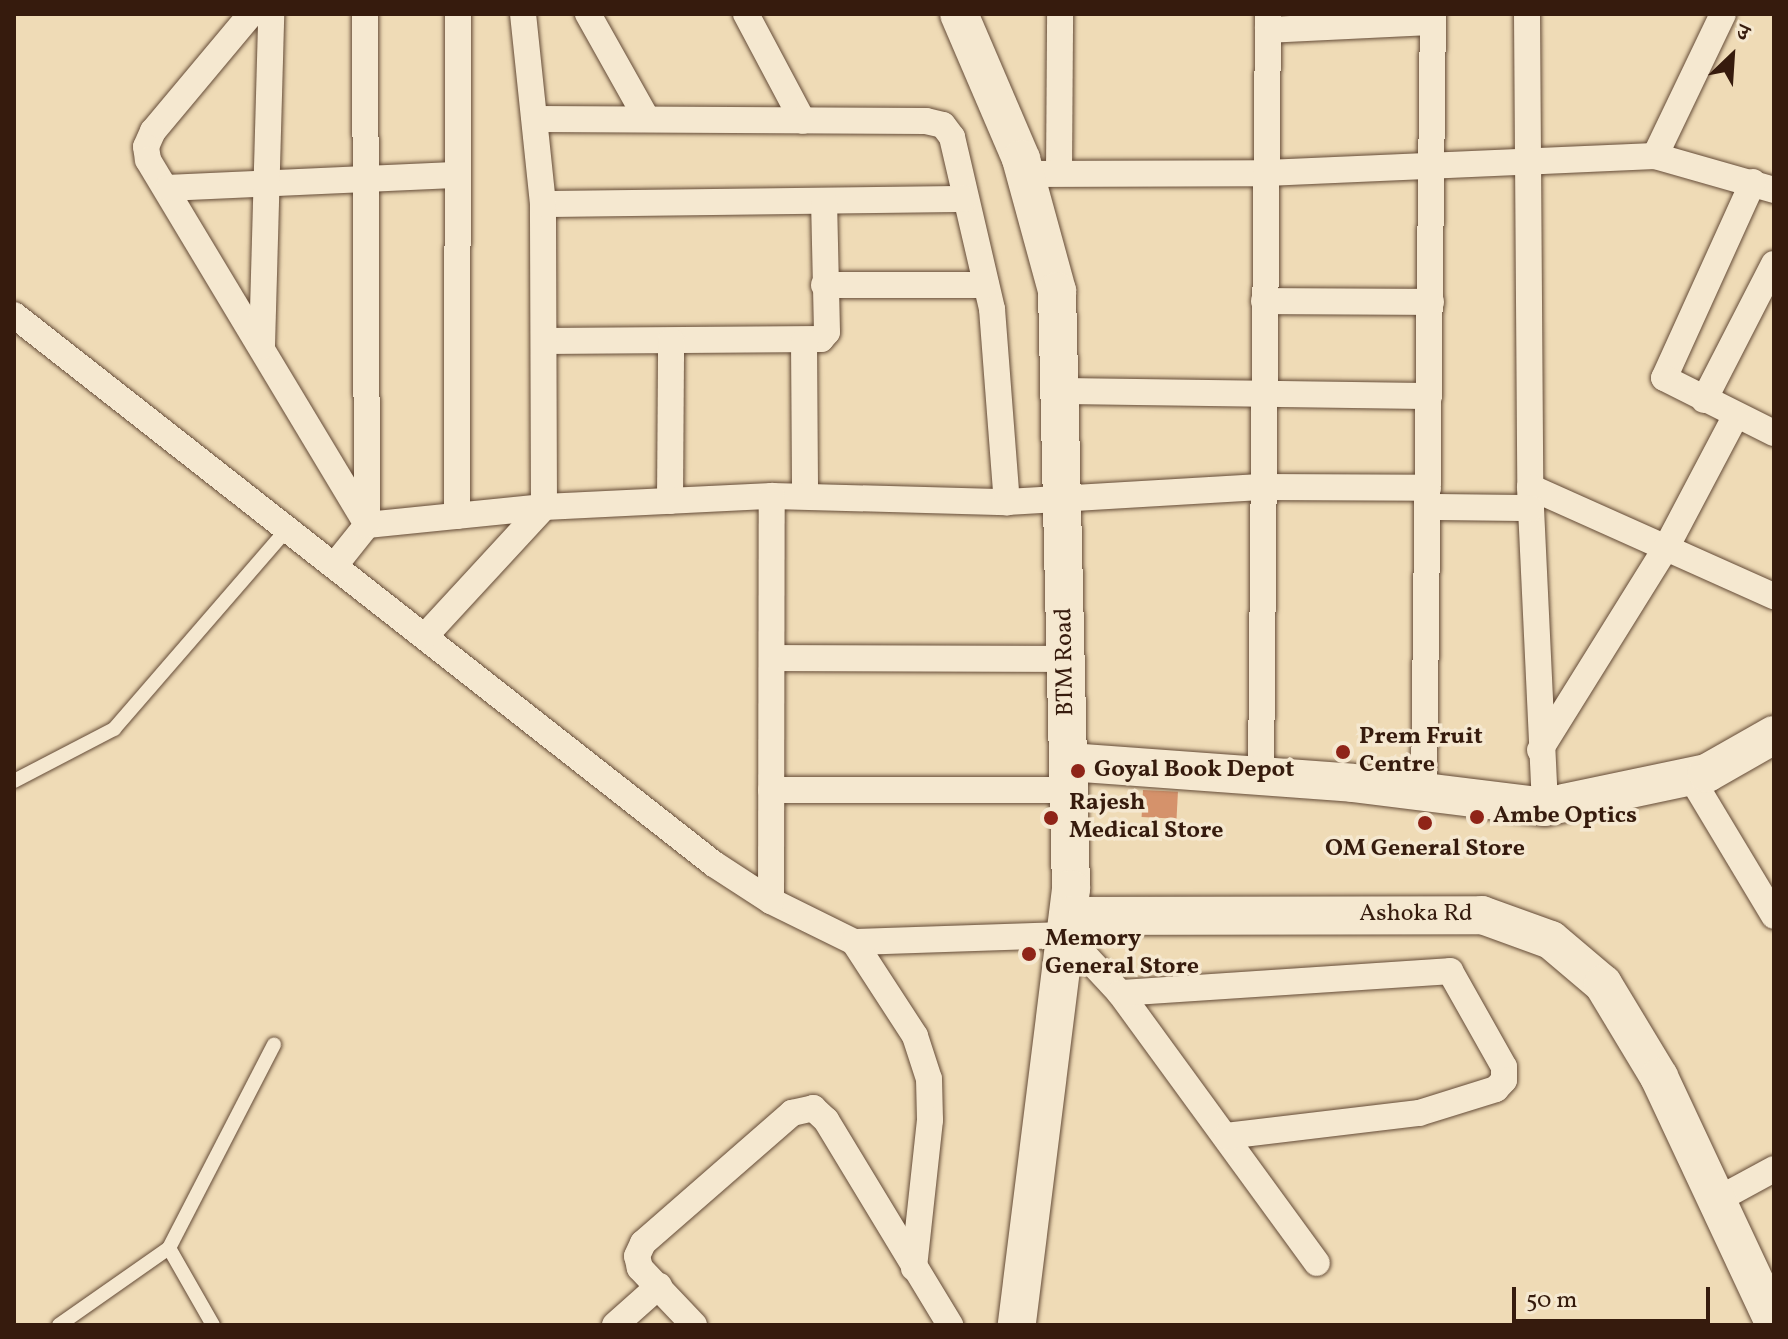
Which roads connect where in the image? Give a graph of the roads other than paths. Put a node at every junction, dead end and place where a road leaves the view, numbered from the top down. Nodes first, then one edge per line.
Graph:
1 (251, 14) edge
2 (271, 14) edge
3 (365, 14) edge
4 (458, 14) edge
5 (523, 14) edge
6 (588, 14) edge
7 (746, 14) edge
8 (959, 14) edge
9 (1060, 14) edge
10 (1527, 14) edge
11 (1723, 14) edge
12 (1433, 18) edge
13 (1268, 22) edge
14 (537, 119) junction
15 (647, 119) junction
16 (803, 121) junction
17 (1655, 156) junction
18 (1527, 158) junction
19 (1433, 165) junction
20 (1042, 173) junction
21 (1266, 173) junction
22 (458, 175) junction
23 (366, 179) junction
24 (267, 183) junction
25 (1763, 186) edge
26 (168, 188) junction
27 (965, 199) junction
28 (824, 201) junction
29 (543, 204) junction
30 (1774, 264) edge
31 (824, 285) junction
32 (986, 285) junction
33 (1264, 301) junction
34 (1431, 302) junction
35 (14, 315) edge
36 (544, 341) junction
37 (671, 341) junction
38 (804, 341) junction
39 (262, 347) junction
40 (1060, 391) junction
41 (1262, 395) junction
42 (1429, 396) junction
43 (1704, 400) junction
44 (1736, 415) junction
45 (1774, 433) edge
46 (1261, 487) junction
47 (772, 496) junction
48 (805, 496) junction
49 (1063, 497) junction
50 (1428, 497) junction
51 (1530, 497) junction
52 (670, 501) junction
53 (1007, 502) junction
54 (544, 507) junction
55 (457, 516) junction
56 (367, 525) junction
57 (287, 529) junction
58 (1667, 546) junction
59 (335, 565) junction
60 (1774, 596) edge
61 (426, 635) junction
62 (772, 658) junction
63 (1066, 659) junction
64 (1774, 735) edge
65 (1540, 750) junction
66 (1069, 776) junction
67 (1261, 776) junction
68 (1690, 776) junction
69 (14, 781) edge
70 (771, 790) junction
71 (1424, 791) junction
72 (1545, 807) junction
73 (771, 901) junction
74 (1774, 916) edge
75 (1067, 926) junction
76 (854, 942) junction
77 (1120, 993) junction
78 (274, 1045) dead end
79 (1226, 1136) junction
80 (1774, 1169) edge
81 (1715, 1201) junction
82 (169, 1248) junction
83 (1317, 1263) dead end
84 (914, 1268) junction
85 (659, 1286) junction
86 (1774, 1322) edge
87 (59, 1325) edge
88 (213, 1325) edge
89 (615, 1325) edge
90 (694, 1325) edge
91 (950, 1325) edge
92 (1017, 1325) edge

1 - 26 street
2 - 24 street
3 - 23 street
4 - 22 street
5 - 14 street
6 - 15 street
7 - 16 street
8 - 20 street, BTM Road
9 - 20 street
10 - 18 street
11 - 17 street
12 - 13 street
12 - 19 street
13 - 21 street
14 - 15 street
14 - 29 street
15 - 16 street
16 - 27 street
17 - 18 street
17 - 25 street
18 - 19 street
18 - 51 street
19 - 21 street
19 - 34 street
20 - 21 street
20 - 40 street, BTM Road
21 - 33 street
22 - 23 street
22 - 55 street
23 - 24 street
23 - 56 street
24 - 26 street
24 - 39 street
25 - 43 street
26 - 39 street
27 - 28 street
27 - 32 street
28 - 29 street
28 - 31 street
29 - 36 street
30 - 43 street
31 - 32 street
31 - 38 street
32 - 53 street
33 - 34 street
33 - 41 street
34 - 42 street
35 - 57 street
36 - 37 street
36 - 54 street
37 - 38 street
37 - 52 street
38 - 48 street
39 - 56 street
40 - 41 street
40 - 49 street, BTM Road
41 - 42 street
41 - 46 street
42 - 50 street
43 - 44 street
44 - 45 street
44 - 58 street
46 - 49 street
46 - 50 street
46 - 67 street
47 - 48 street
47 - 52 street
47 - 62 street
48 - 53 street
49 - 53 street
49 - 63 street, BTM Road
50 - 51 street
50 - 71 street
51 - 58 street
51 - 65 street
52 - 54 street
54 - 55 street
54 - 61 street
55 - 56 street
56 - 59 street
57 - 59 street
57 - 69 lane
58 - 60 street
58 - 65 street
59 - 61 street
61 - 73 street
62 - 63 street
62 - 70 street
63 - 66 street, BTM Road
64 - 68 street
65 - 72 street
66 - 67 street
66 - 70 street
66 - 75 street, BTM Road
67 - 71 street
68 - 72 street
68 - 74 street
70 - 73 street
71 - 72 street
73 - 76 street
75 - 76 street
75 - 77 street
75 - 81 street, Ashoka Rd
75 - 92 street, BTM Road
76 - 84 street
77 - 79 street
77 - 79 street
78 - 82 lane
79 - 83 street
80 - 81 street
81 - 86 street, Ashoka Rd
82 - 87 lane
82 - 88 lane
84 - 85 street
84 - 91 street
85 - 89 street
85 - 90 street

